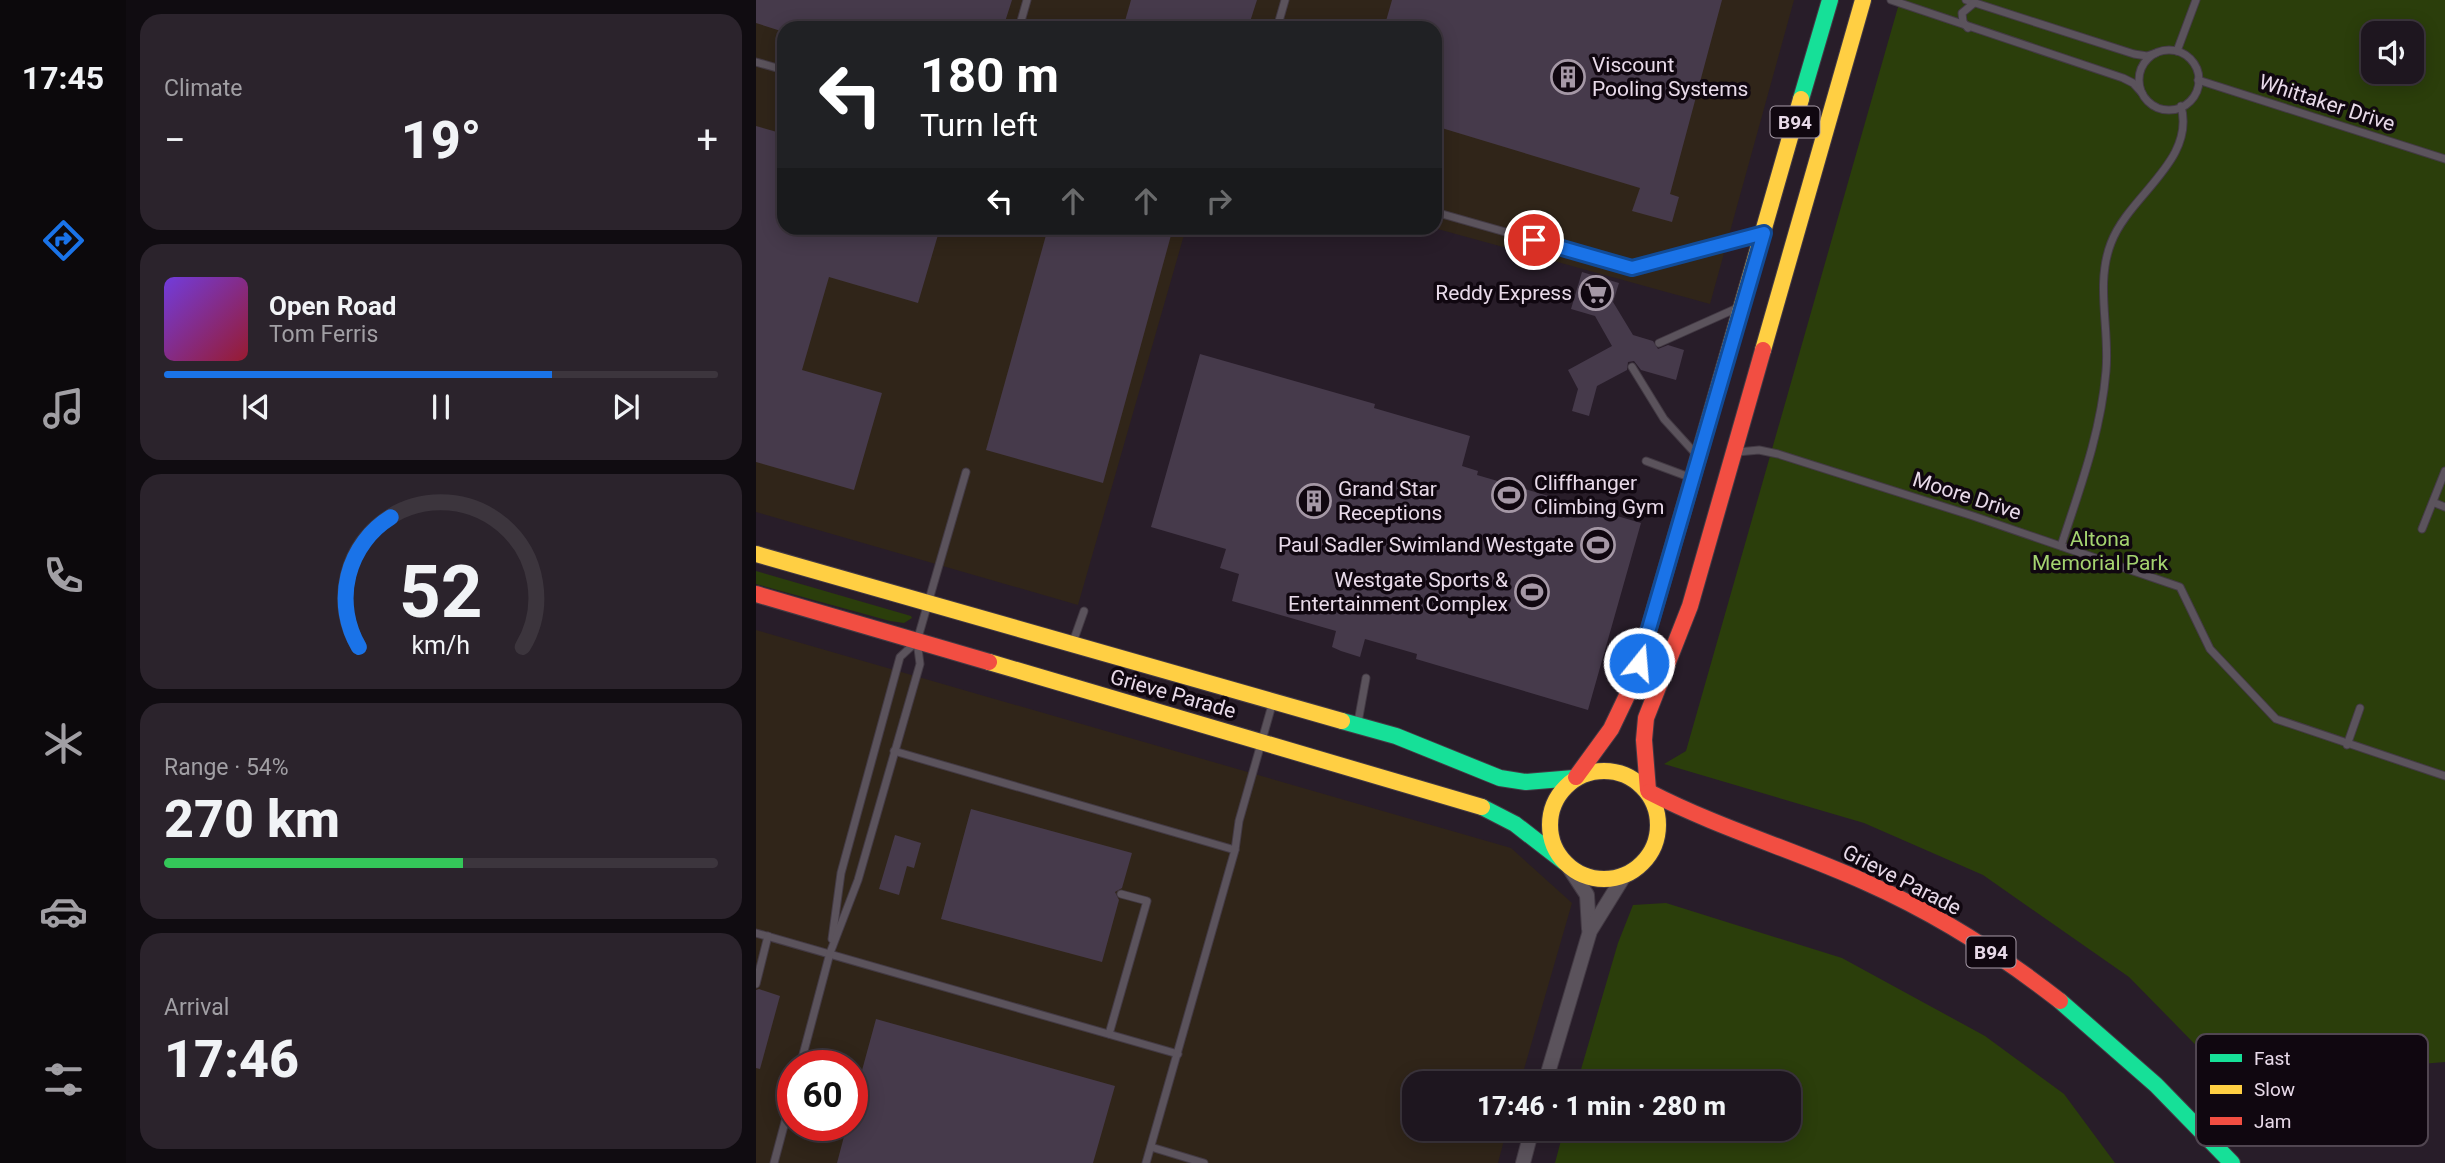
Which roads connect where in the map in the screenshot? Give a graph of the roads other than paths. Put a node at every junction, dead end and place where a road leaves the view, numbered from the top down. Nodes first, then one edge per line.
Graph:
1 (1027, 0) edge
2 (1285, 0) edge
3 (1830, 0) edge
4 (1863, 0) edge
5 (1891, 0) edge
6 (1966, 0) edge
7 (2196, 0) edge
8 (1978, 3) junction
9 (1021, 21) edge
10 (1279, 21) edge
11 (1968, 29) junction
12 (2177, 51) junction
13 (2156, 53) junction
14 (756, 62) edge
15 (777, 67) edge
16 (2198, 80) junction
17 (2142, 93) junction
18 (2181, 106) junction
19 (2445, 159) edge
20 (1442, 214) edge
21 (1764, 233) junction
22 (1743, 305) junction
23 (1659, 343) dead end
24 (1632, 367) dead end
25 (1733, 453) junction
26 (1699, 458) junction
27 (1646, 461) dead end
28 (2445, 471) edge
29 (966, 472) dead end
30 (1693, 478) junction
31 (2435, 503) junction
32 (2445, 507) edge
33 (2422, 529) dead end
34 (2061, 546) junction
35 (756, 554) edge
36 (756, 594) edge
37 (928, 604) junction
38 (1084, 611) dead end
39 (917, 641) junction
40 (1071, 646) junction
41 (1366, 678) dead end
42 (1273, 704) junction
43 (2360, 708) dead end
44 (1357, 726) junction
45 (1262, 741) junction
46 (2347, 745) junction
47 (894, 751) junction
48 (2445, 776) edge
49 (1575, 777) junction
50 (1649, 791) junction
51 (1235, 850) junction
52 (1566, 864) junction
53 (1628, 874) junction
54 (1121, 894) dead end
55 (756, 933) edge
56 (768, 936) junction
57 (1587, 937) junction
58 (830, 953) junction
59 (756, 984) edge
60 (1109, 1034) junction
61 (804, 1050) edge
62 (1178, 1054) junction
63 (1548, 1071) edge
64 (2196, 1126) edge
65 (780, 1141) edge
66 (1529, 1141) edge
67 (2215, 1146) edge
68 (1151, 1147) junction
69 (774, 1163) edge
70 (1146, 1163) edge
71 (1204, 1163) edge
72 (1523, 1163) edge
73 (2232, 1163) edge

1 - 9 lane
2 - 10 lane
3 - 21 main road, B94
4 - 25 main road, B94
5 - 11 lane
6 - 8 lane
7 - 12 lane
8 - 11 lane
8 - 13 lane
11 - 17 lane
12 - 13 lane
12 - 16 lane
13 - 17 lane
14 - 15 lane
16 - 18 lane
16 - 19 lane, Whittaker Drive
17 - 18 lane
18 - 34 lane
20 - 21 lane
21 - 22 main road, B94
22 - 23 lane
22 - 26 main road, B94
24 - 26 lane
25 - 34 lane, Moore Drive
25 - 50 main road, B94
26 - 30 main road, B94
27 - 30 lane
28 - 31 lane
29 - 37 lane
30 - 49 main road, B94
31 - 32 lane
31 - 33 lane
34 - 46 lane, Moore Drive
35 - 37 main road, Grieve Parade
36 - 39 main road, Grieve Parade
37 - 39 lane
37 - 40 main road, Grieve Parade
38 - 40 lane
39 - 45 main road, Grieve Parade
39 - 47 lane
39 - 58 lane
40 - 42 main road, Grieve Parade
41 - 44 lane
42 - 44 main road, Grieve Parade
42 - 45 lane
43 - 46 lane
44 - 49 main road, Grieve Parade
45 - 51 lane
45 - 52 main road, Grieve Parade
46 - 48 lane, Moore Drive
47 - 51 lane
47 - 58 lane
49 - 50 main road
49 - 52 main road, B94
50 - 53 main road
50 - 64 main road, Grieve Parade / B94
51 - 62 lane
52 - 53 main road
52 - 57 street
53 - 57 street
54 - 60 lane
55 - 56 lane
56 - 58 lane
56 - 59 lane
57 - 63 street
58 - 60 lane
58 - 61 lane
60 - 62 lane
62 - 68 lane
65 - 69 lane
66 - 72 street
67 - 73 main road, Grieve Parade / B94
68 - 70 lane
68 - 71 lane

